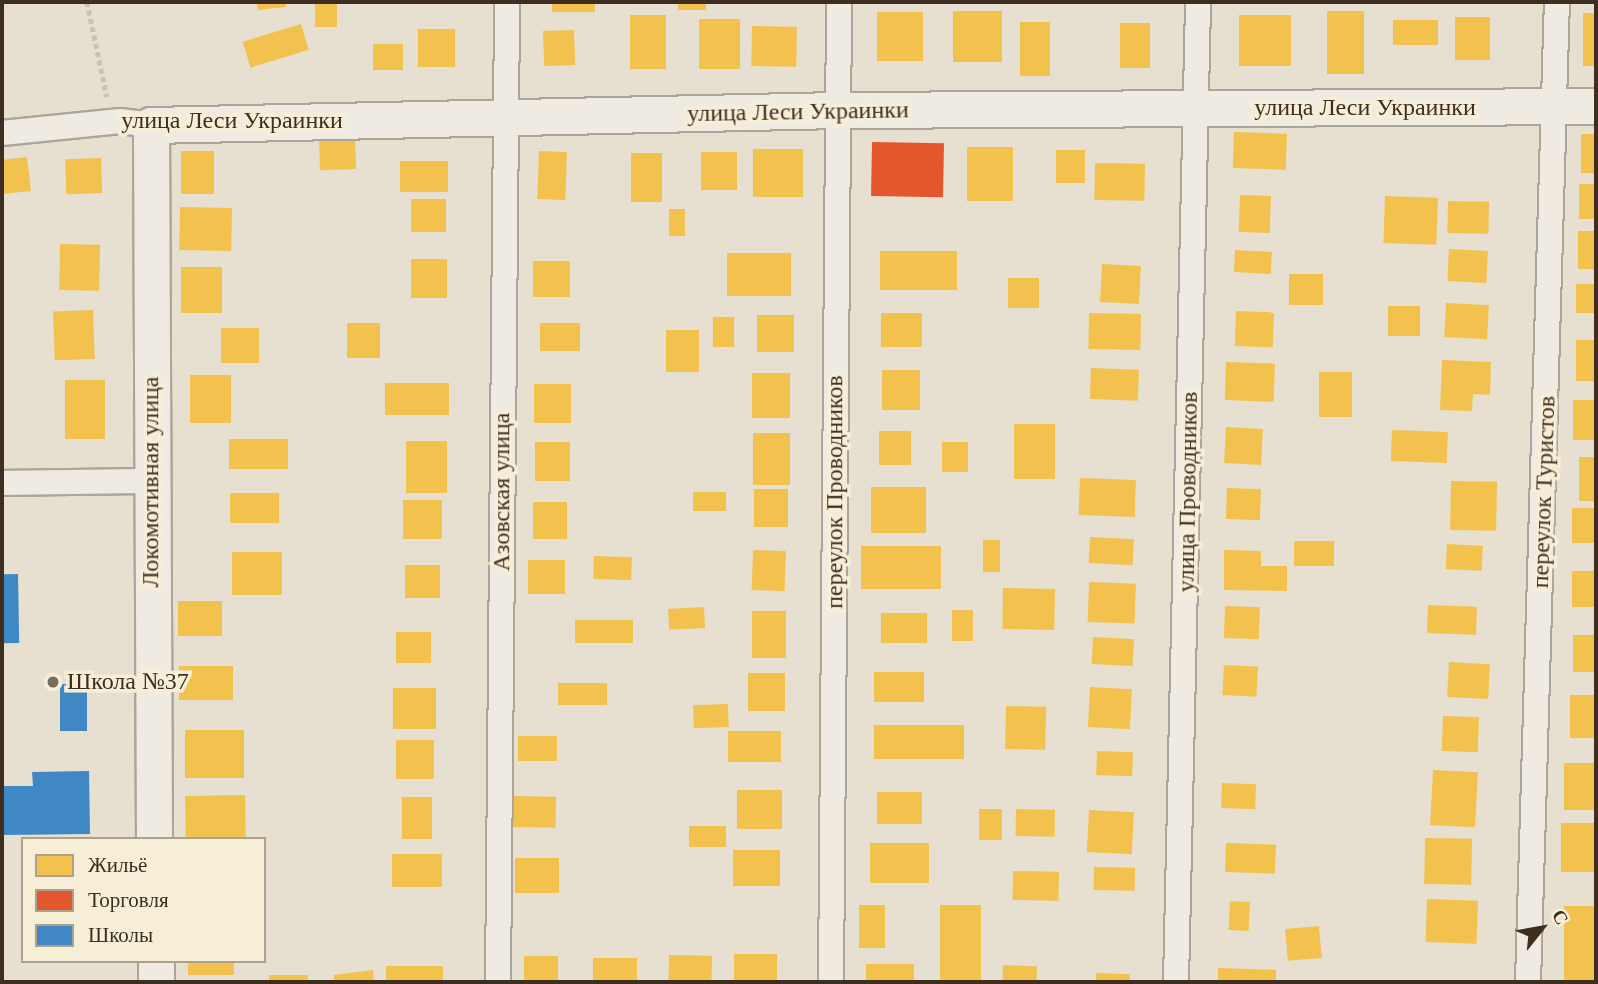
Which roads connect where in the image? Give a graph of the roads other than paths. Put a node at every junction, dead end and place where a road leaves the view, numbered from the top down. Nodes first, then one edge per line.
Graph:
1 (507, 2) edge
2 (839, 2) edge
3 (1198, 2) edge
4 (1558, 2) edge
5 (1596, 106) edge
6 (1557, 107) junction
7 (1198, 109) junction
8 (838, 110) junction
9 (505, 117) junction
10 (151, 125) junction
11 (2, 134) edge
12 (150, 481) junction
13 (2, 483) edge
14 (154, 837) edge
15 (156, 963) edge
16 (156, 982) edge
17 (498, 982) edge
18 (831, 982) edge
19 (1176, 982) edge
20 (1528, 982) edge

1 - 9 street, Азовская улица
2 - 8 street, переулок Проводников
3 - 7 street, улица Проводников
4 - 6 street, переулок Туристов
5 - 6 main road, улица Леси Украинки
6 - 7 main road, улица Леси Украинки
6 - 20 street, переулок Туристов
7 - 8 main road, улица Леси Украинки
7 - 19 street, улица Проводников
8 - 9 main road, улица Леси Украинки
8 - 18 street, переулок Проводников
9 - 10 main road, улица Леси Украинки
9 - 17 street, Азовская улица
10 - 11 street, улица Леси Украинки
10 - 12 main road, Локомотивная улица
12 - 13 street
12 - 14 main road, Локомотивная улица
15 - 16 main road

